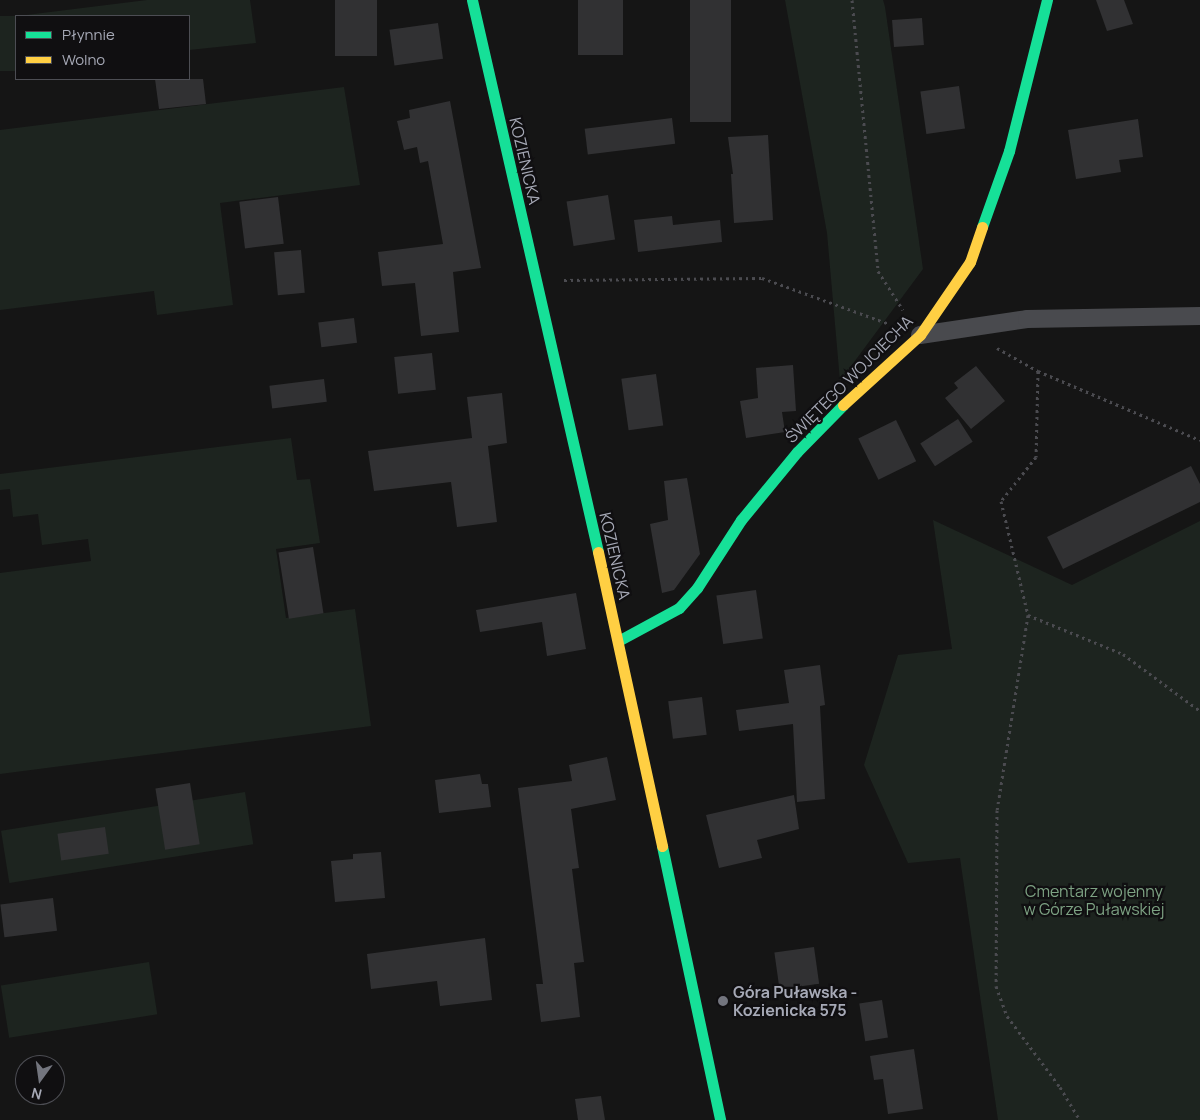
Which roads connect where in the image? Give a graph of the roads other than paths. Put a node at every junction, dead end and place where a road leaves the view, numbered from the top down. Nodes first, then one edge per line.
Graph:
1 (472, 0) edge
2 (1047, 0) edge
3 (1200, 316) edge
4 (920, 335) junction
5 (618, 641) junction
6 (720, 1120) edge

1 - 5 main road, KOZIENICKA
2 - 4 main road, ŚWIĘTEGO WOJCIECHA
3 - 4 lane
4 - 5 main road, ŚWIĘTEGO WOJCIECHA
5 - 6 main road, KOZIENICKA

